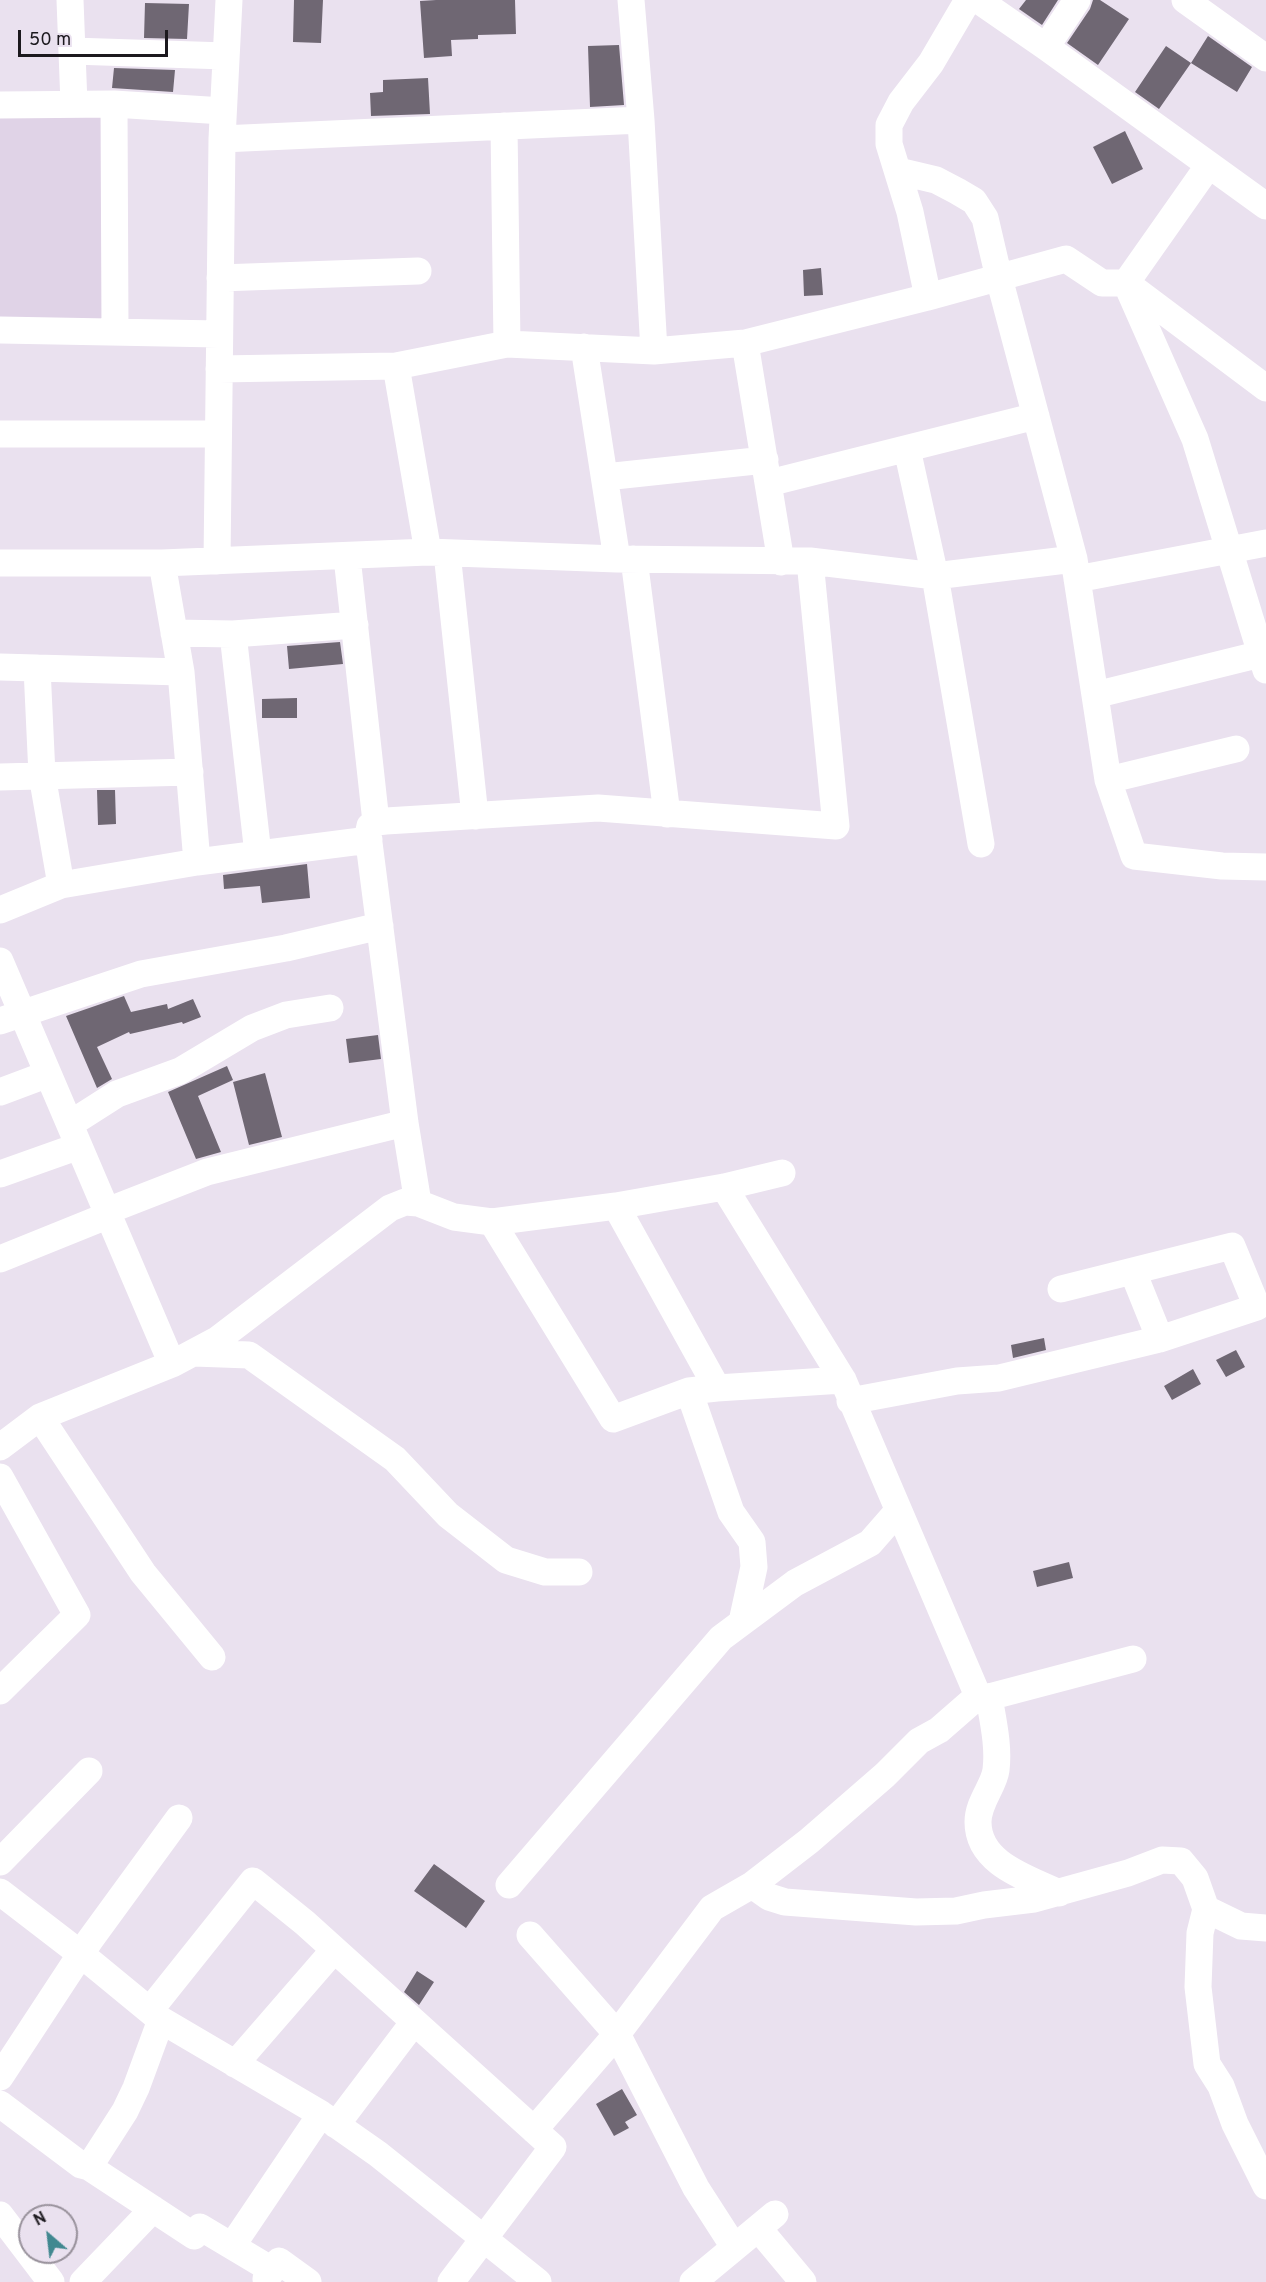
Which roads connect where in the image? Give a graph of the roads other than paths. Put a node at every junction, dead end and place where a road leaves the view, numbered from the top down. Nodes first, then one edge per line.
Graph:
1 (70, 0) edge
2 (230, 0) edge
3 (631, 0) edge
4 (968, 0) edge
5 (978, 0) edge
6 (1077, 0) edge
7 (1185, 0) edge
8 (1046, 47) junction
9 (72, 51) junction
10 (226, 56) junction
11 (1266, 58) edge
12 (74, 104) junction
13 (114, 104) junction
14 (0, 105) edge
15 (223, 111) junction
16 (641, 120) junction
17 (504, 126) junction
18 (222, 139) junction
19 (1209, 165) junction
20 (898, 171) junction
21 (1266, 206) edge
22 (418, 272) dead end
23 (999, 278) junction
24 (220, 279) junction
25 (1126, 284) junction
26 (928, 297) junction
27 (0, 330) edge
28 (116, 331) junction
29 (219, 333) junction
30 (745, 343) junction
31 (507, 344) junction
32 (584, 347) junction
33 (654, 351) junction
34 (396, 366) junction
35 (219, 369) junction
36 (1262, 376) edge
37 (1036, 416) junction
38 (0, 434) edge
39 (218, 434) junction
40 (907, 448) junction
41 (767, 472) junction
42 (604, 477) junction
43 (1266, 543) edge
44 (1229, 549) junction
45 (438, 552) junction
46 (347, 557) junction
47 (626, 559) junction
48 (217, 561) junction
49 (810, 561) junction
50 (0, 562) edge
51 (781, 562) junction
52 (162, 563) junction
53 (1076, 569) junction
54 (935, 576) junction
55 (1254, 592) edge
56 (355, 625) junction
57 (174, 633) junction
58 (233, 634) junction
59 (1264, 662) edge
60 (0, 667) edge
61 (37, 668) junction
62 (181, 672) junction
63 (1095, 694) junction
64 (1236, 749) dead end
65 (189, 772) junction
66 (42, 775) junction
67 (0, 777) edge
68 (1108, 780) junction
69 (667, 814) junction
70 (475, 816) junction
71 (373, 831) junction
72 (981, 844) dead end
73 (258, 854) junction
74 (197, 862) junction
75 (1266, 867) edge
76 (61, 885) junction
77 (0, 910) edge
78 (380, 926) junction
79 (0, 961) edge
80 (330, 1008) dead end
81 (11, 1018) edge
82 (48, 1074) junction
83 (0, 1092) edge
84 (405, 1124) junction
85 (75, 1135) junction
86 (783, 1173) dead end
87 (0, 1174) edge
88 (724, 1187) junction
89 (418, 1203) junction
90 (616, 1206) junction
91 (108, 1213) junction
92 (492, 1222) junction
93 (0, 1259) edge
94 (1133, 1272) junction
95 (1061, 1289) dead end
96 (1160, 1339) junction
97 (183, 1358) junction
98 (717, 1388) junction
99 (689, 1391) junction
100 (846, 1391) junction
101 (40, 1417) junction
102 (0, 1447) edge
103 (0, 1477) edge
104 (898, 1511) junction
105 (579, 1572) dead end
106 (742, 1622) junction
107 (212, 1657) dead end
108 (1133, 1659) dead end
109 (0, 1691) edge
110 (984, 1696) junction
111 (90, 1771) dead end
112 (179, 1818) dead end
113 (0, 1862) edge
114 (753, 1884) junction
115 (509, 1885) dead end
116 (0, 1892) edge
117 (1059, 1893) junction
118 (1206, 1909) junction
119 (1266, 1928) edge
120 (530, 1935) dead end
121 (334, 1950) junction
122 (82, 1955) junction
123 (155, 2015) junction
124 (414, 2022) junction
125 (617, 2034) junction
126 (8, 2048) edge
127 (235, 2064) junction
128 (0, 2077) edge
129 (0, 2104) edge
130 (328, 2120) junction
131 (534, 2130) junction
132 (89, 2167) junction
133 (1266, 2186) edge
134 (153, 2209) junction
135 (0, 2215) edge
136 (483, 2238) junction
137 (232, 2246) junction
138 (734, 2247) junction
139 (268, 2276) edge
140 (51, 2282) edge
141 (83, 2282) edge
142 (308, 2282) edge
143 (451, 2282) edge
144 (538, 2282) edge
145 (693, 2282) edge
146 (803, 2282) edge

1 - 9 street
2 - 10 street
3 - 16 street
4 - 20 street
5 - 8 street
6 - 8 street
7 - 11 street
8 - 19 street
9 - 10 street
9 - 12 street
10 - 15 street
12 - 13 street
12 - 14 street
13 - 15 street
13 - 28 street
15 - 18 street
16 - 17 street
16 - 33 street
17 - 18 street
17 - 31 street
18 - 24 street
19 - 21 street
19 - 25 street
20 - 23 street
20 - 26 street
22 - 24 street
23 - 25 street
23 - 26 street
23 - 37 street
24 - 29 street
25 - 36 street
25 - 44 street
26 - 30 street
27 - 28 street
28 - 29 street
29 - 35 street
30 - 33 street
30 - 41 street
31 - 32 street
31 - 34 street
32 - 33 street
32 - 42 street
34 - 35 street
34 - 45 street
35 - 39 street
37 - 40 street
37 - 53 street
38 - 39 street
39 - 48 street
40 - 41 street
40 - 54 street
41 - 42 street
41 - 51 street
42 - 47 street
43 - 44 street
44 - 53 street
44 - 55 street
45 - 46 street
45 - 47 street
45 - 70 street
46 - 48 street
46 - 56 street
47 - 51 street
47 - 69 street
48 - 52 street
49 - 51 street
49 - 54 street
49 - 69 street
50 - 52 street
52 - 57 street
53 - 54 street
53 - 63 street
54 - 72 street
55 - 59 street
56 - 58 street
56 - 71 street
57 - 58 street
57 - 62 street
58 - 73 street
59 - 63 street
60 - 61 street
61 - 62 street
61 - 66 street
62 - 65 street
63 - 68 street
64 - 68 street
65 - 66 street
65 - 74 street
66 - 67 street
66 - 76 street
68 - 75 street
69 - 70 street
70 - 71 street
71 - 73 street
71 - 78 street
73 - 74 street
74 - 76 street
76 - 77 street
78 - 81 street
78 - 84 street
79 - 81 street
80 - 85 street
81 - 82 street
82 - 83 street
82 - 85 street
84 - 89 street
84 - 91 street
85 - 87 street
85 - 91 street
86 - 88 street
88 - 90 street
88 - 100 street
89 - 92 street
89 - 97 street
90 - 92 street
90 - 98 street
91 - 93 street
91 - 97 street
92 - 99 street
94 - 95 street
94 - 96 street
94 - 96 street
96 - 100 street
97 - 101 street
97 - 105 street
98 - 99 street
98 - 100 street
99 - 106 street
100 - 104 street
101 - 102 street
101 - 107 street
103 - 109 street
104 - 106 street
104 - 110 street
106 - 115 street
108 - 110 street
110 - 114 street
110 - 117 street
111 - 113 street
112 - 122 street
114 - 117 street
114 - 125 street
116 - 122 street
117 - 118 street
118 - 119 street
118 - 133 street
120 - 125 street
121 - 123 street
121 - 124 street
121 - 127 street
122 - 123 street
122 - 126 street
123 - 127 street
123 - 132 street
124 - 130 street
124 - 131 street
125 - 131 street
125 - 138 street
126 - 128 street
127 - 130 street
129 - 132 street
130 - 136 street
130 - 137 street
131 - 136 street
132 - 134 street
134 - 137 street
134 - 141 street
135 - 140 street
136 - 143 street
136 - 144 street
137 - 139 street
138 - 145 street
138 - 146 street
139 - 142 street

